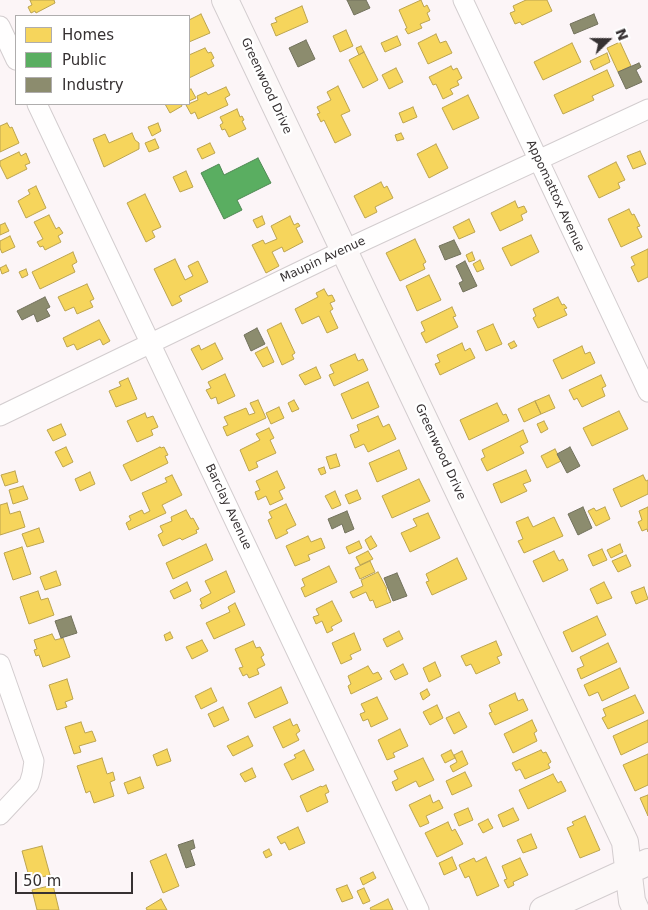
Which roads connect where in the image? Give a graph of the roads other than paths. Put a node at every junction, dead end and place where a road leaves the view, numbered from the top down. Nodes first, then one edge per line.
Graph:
1 (225, 0) edge
2 (463, 0) edge
3 (0, 26) edge
4 (15, 58) edge
5 (37, 105) edge
6 (648, 109) edge
7 (538, 161) junction
8 (344, 250) junction
9 (150, 343) junction
10 (648, 392) edge
11 (0, 416) edge
12 (0, 664) edge
13 (0, 815) edge
14 (639, 867) edge
15 (419, 910) edge
16 (543, 910) edge
17 (636, 910) edge

1 - 8 street, Greenwood Drive
2 - 7 street, Appomattox Avenue
3 - 4 street
5 - 9 street, Barclay Avenue
6 - 7 street, Maupin Avenue
7 - 8 street, Maupin Avenue
7 - 10 street, Appomattox Avenue
8 - 9 street, Maupin Avenue
8 - 14 street, Greenwood Drive
9 - 11 street, Maupin Avenue
9 - 15 street, Barclay Avenue
12 - 13 street
14 - 16 street
14 - 17 street, Greenwood Drive

